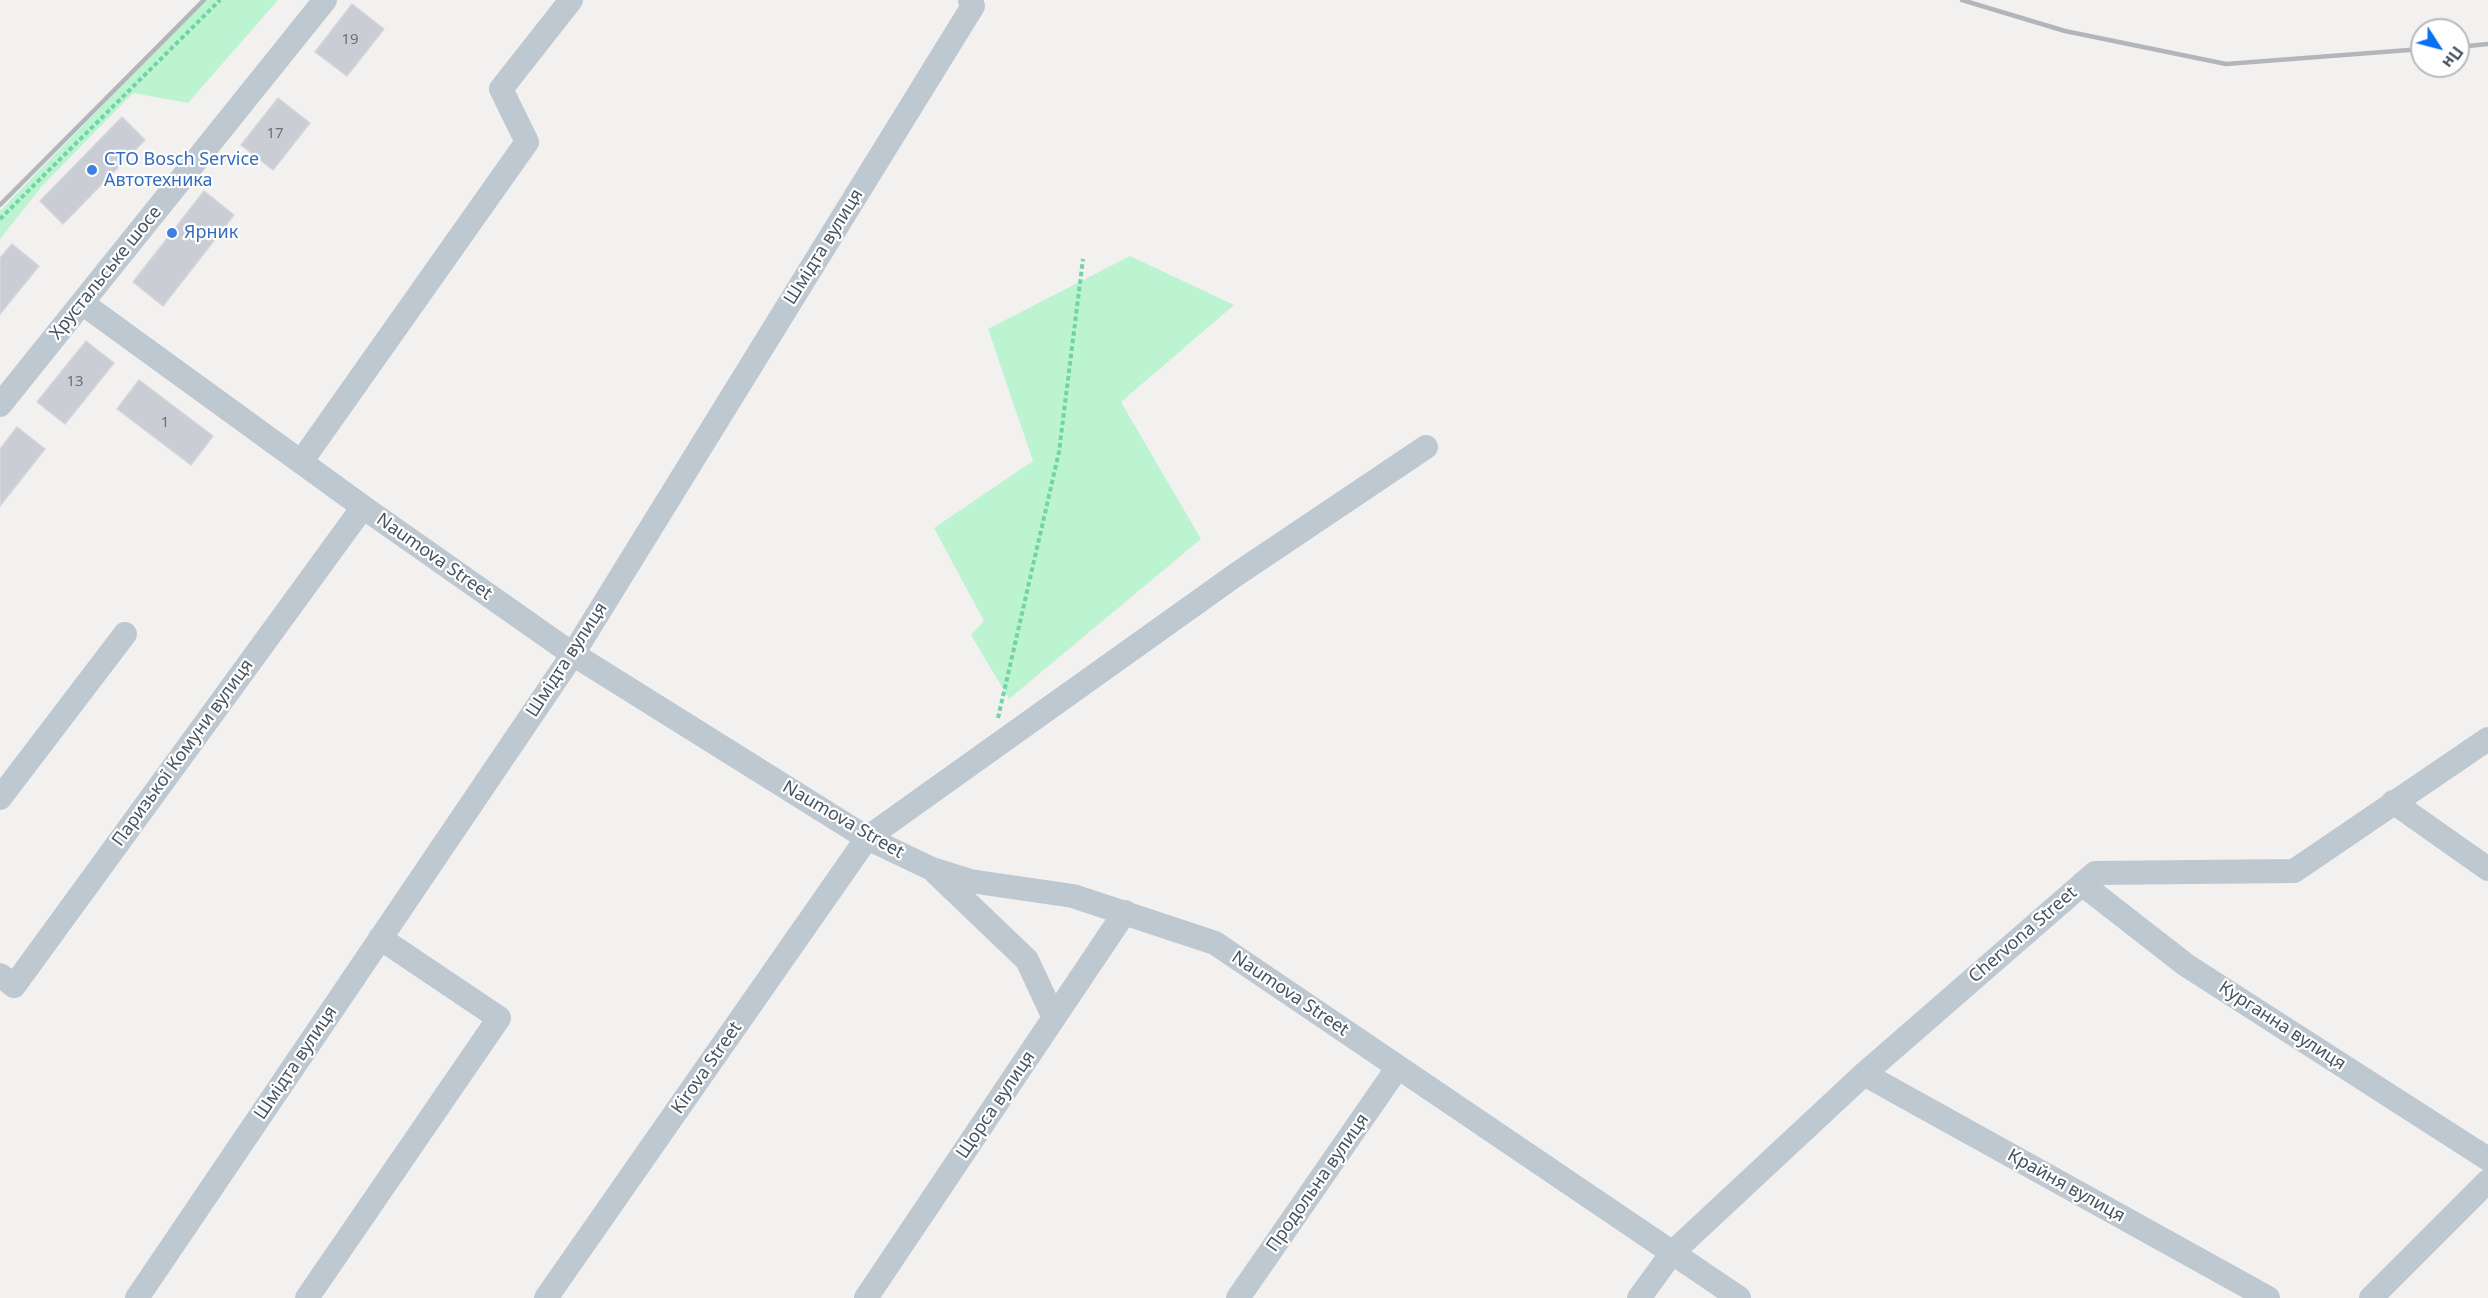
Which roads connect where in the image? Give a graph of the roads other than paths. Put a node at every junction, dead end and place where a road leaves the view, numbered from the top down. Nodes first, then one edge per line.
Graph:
1 (325, 0) edge
2 (571, 0) edge
3 (971, 3) edge
4 (82, 303) junction
5 (0, 405) edge
6 (1426, 447) dead end
7 (301, 462) junction
8 (363, 507) junction
9 (125, 634) dead end
10 (573, 654) junction
11 (2488, 739) edge
12 (0, 798) edge
13 (2393, 802) junction
14 (867, 838) junction
15 (932, 869) junction
16 (2488, 869) edge
17 (2082, 884) junction
18 (1125, 912) junction
19 (380, 938) junction
20 (0, 975) edge
21 (1054, 1018) junction
22 (1398, 1067) junction
23 (1864, 1074) junction
24 (2488, 1159) edge
25 (2488, 1181) edge
26 (1672, 1253) junction
27 (137, 1298) edge
28 (307, 1298) edge
29 (546, 1298) edge
30 (866, 1298) edge
31 (1238, 1298) edge
32 (1639, 1298) edge
33 (1739, 1298) edge
34 (2268, 1298) edge
35 (2371, 1298) edge

1 - 4 street, Хрустальське шосе
2 - 7 street
3 - 10 street, Шмідта вулиця
4 - 5 street, Хрустальське шосе
4 - 7 street, Naumova Street
6 - 14 street, Kirova Street
7 - 8 street, Naumova Street
8 - 10 street, Naumova Street
8 - 20 street, Паризької Комуни вулиця
9 - 12 street
10 - 14 street, Naumova Street
10 - 19 street, Шмідта вулиця
11 - 13 street, Chervona Street
13 - 16 street
13 - 17 street, Chervona Street
14 - 15 street, Naumova Street
14 - 29 street, Kirova Street
15 - 18 street, Naumova Street
15 - 21 street
17 - 23 street, Chervona Street
17 - 24 street, Курганна вулиця
18 - 21 street, Щорса вулиця
18 - 22 street, Naumova Street
19 - 27 street, Шмідта вулиця
19 - 28 street
21 - 30 street, Щорса вулиця
22 - 26 street, Naumova Street
22 - 31 street, Продольна вулиця
23 - 26 street, Chervona Street
23 - 34 street, Крайня вулиця
25 - 35 street
26 - 32 street, Chervona Street
26 - 33 street, Naumova Street

